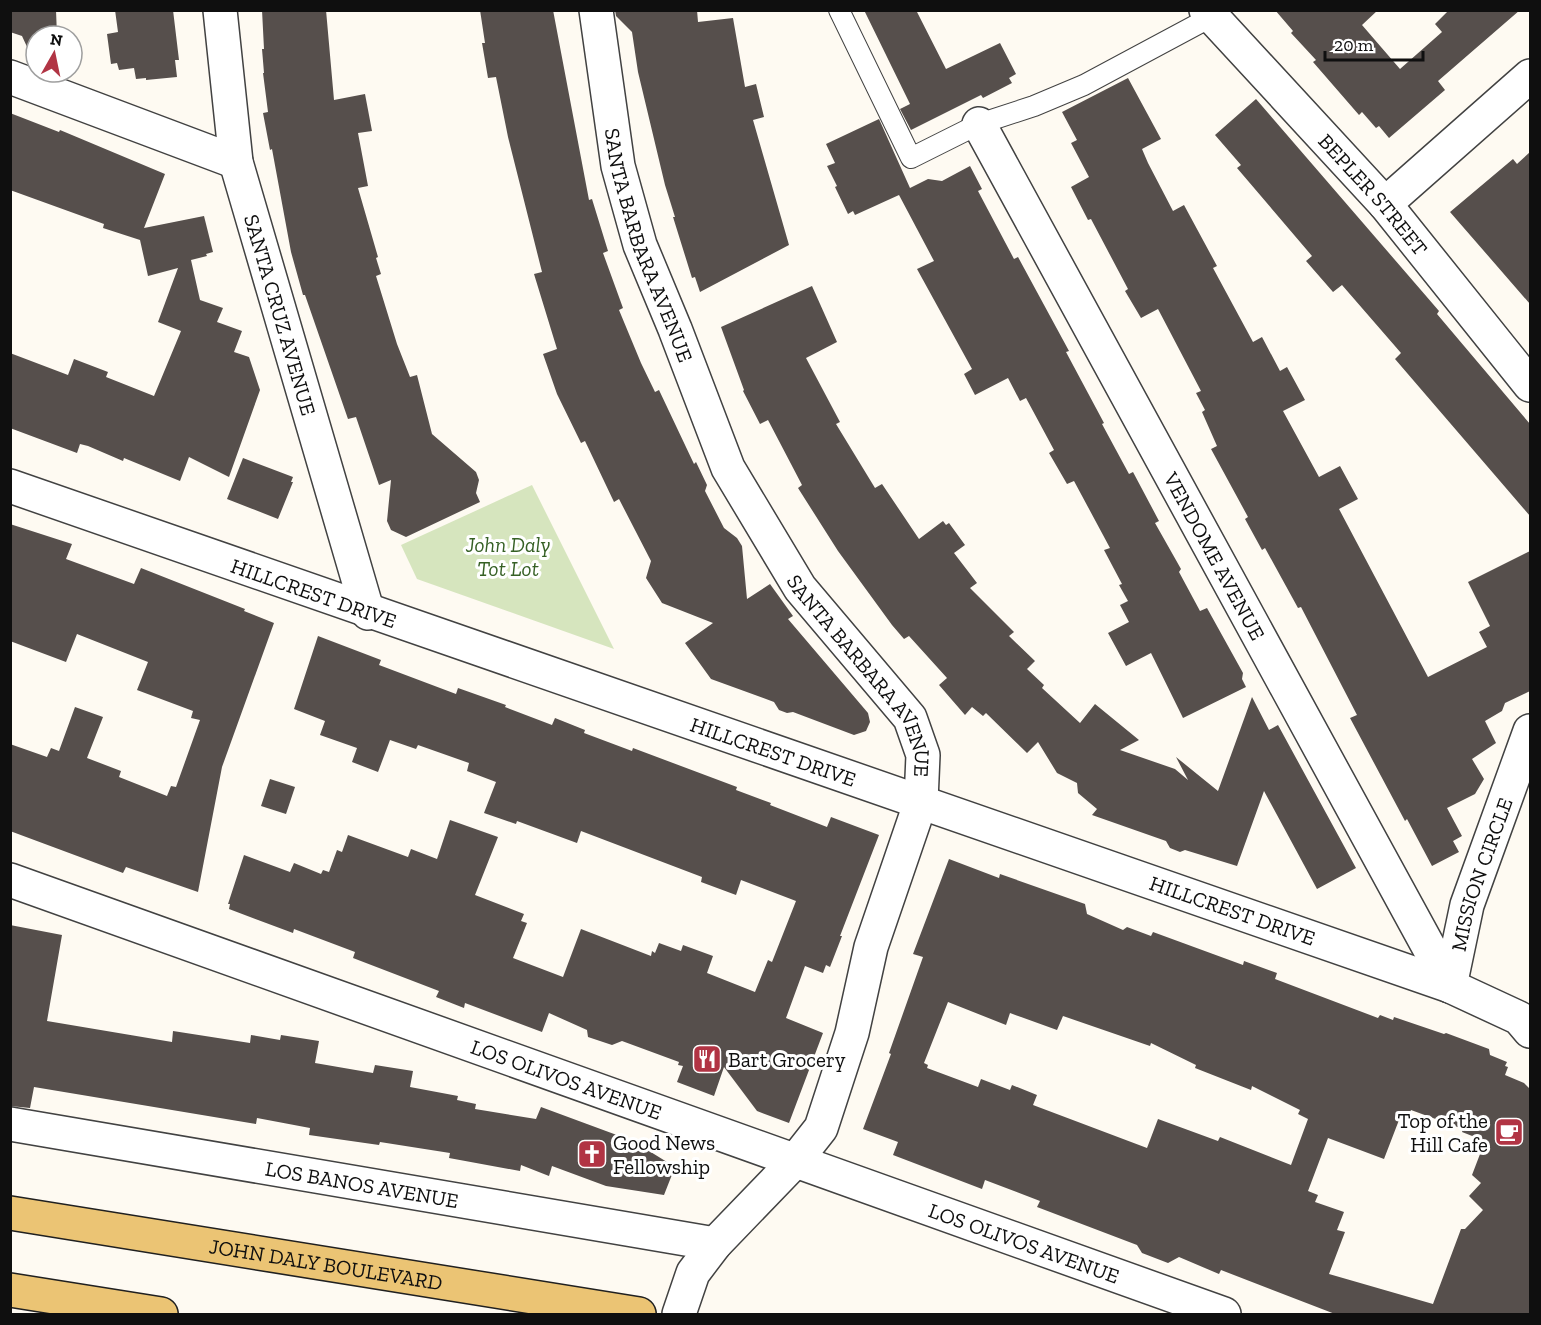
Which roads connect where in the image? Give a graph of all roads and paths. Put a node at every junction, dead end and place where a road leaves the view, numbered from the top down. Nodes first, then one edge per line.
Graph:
1 (220, 10) edge
2 (596, 10) edge
3 (839, 10) edge
4 (1208, 14) edge
5 (1530, 76) edge
6 (10, 77) edge
7 (979, 124) junction
8 (236, 162) junction
9 (1385, 204) junction
10 (1530, 385) edge
11 (10, 486) edge
12 (368, 613) junction
13 (1530, 731) edge
14 (921, 801) junction
15 (10, 880) edge
16 (1450, 986) junction
17 (1530, 1031) edge
18 (10, 1124) edge
19 (795, 1161) junction
20 (10, 1213) edge
21 (714, 1244) junction
22 (10, 1290) edge
23 (161, 1314) edge
24 (639, 1314) edge
25 (679, 1314) edge
26 (1224, 1314) edge

1 - 8 street, SANTA CRUZ AVENUE
2 - 14 street, SANTA BARBARA AVENUE
3 - 7 lane
4 - 7 lane
4 - 9 street, BEPLER STREET
5 - 9 street
6 - 8 street
7 - 16 street, VENDOME AVENUE
8 - 12 street, SANTA CRUZ AVENUE
9 - 10 street, BEPLER STREET
11 - 12 street, HILLCREST DRIVE
12 - 14 street, HILLCREST DRIVE
13 - 16 street, MISSION CIRCLE
14 - 16 street, HILLCREST DRIVE
14 - 19 street, SANTA BARBARA AVENUE
15 - 19 street, LOS OLIVOS AVENUE
16 - 17 street, HILLCREST DRIVE
18 - 21 street, LOS BANOS AVENUE
19 - 21 street, SANTA BARBARA AVENUE
19 - 26 street, LOS OLIVOS AVENUE
20 - 24 main road, JOHN DALY BOULEVARD
21 - 25 street, SANTA BARBARA AVENUE
22 - 23 main road

